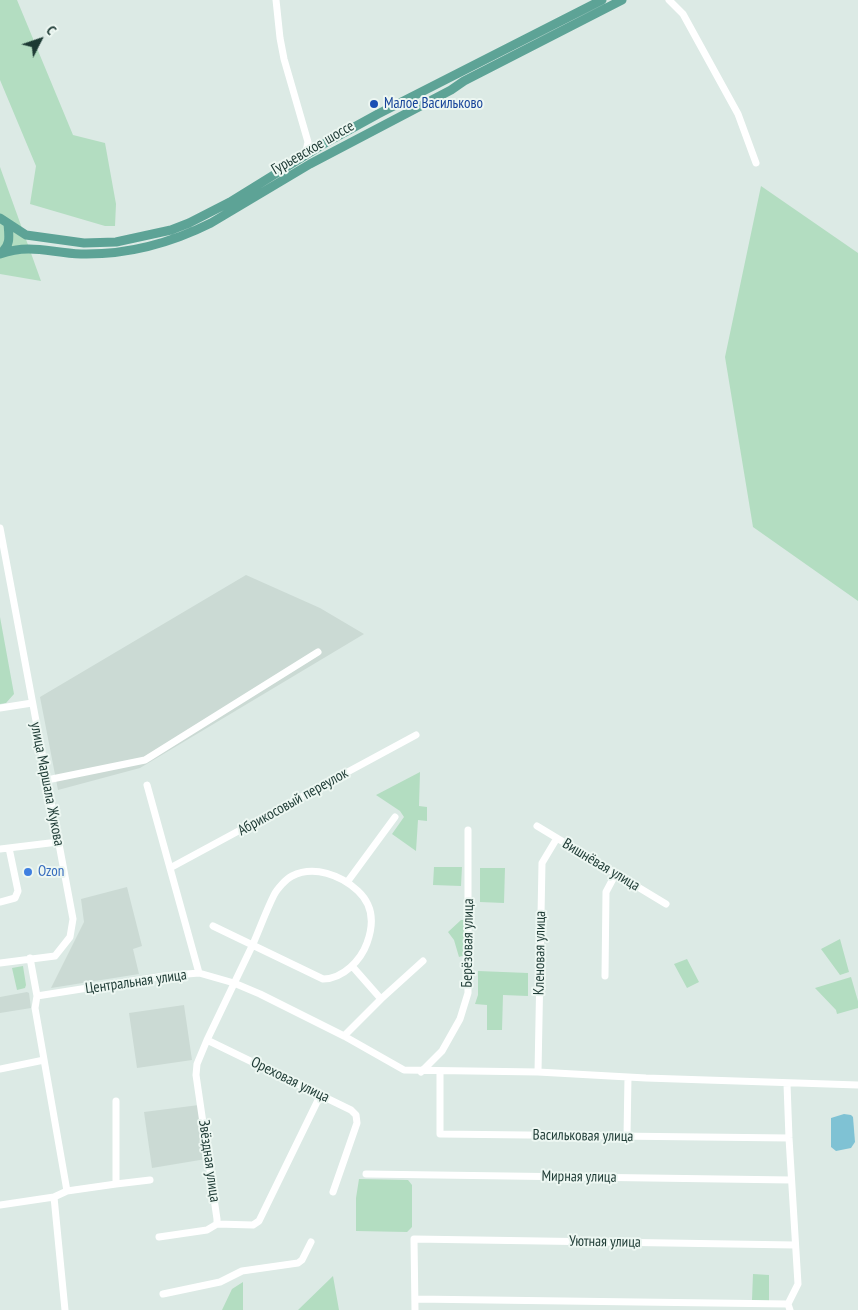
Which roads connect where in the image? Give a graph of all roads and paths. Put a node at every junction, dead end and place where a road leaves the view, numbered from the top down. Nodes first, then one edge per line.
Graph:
1 (276, 0) edge
2 (602, 0) edge
3 (622, 0) edge
4 (669, 0) edge
5 (680, 0) edge
6 (683, 14) junction
7 (361, 123) junction
8 (308, 142) junction
9 (305, 156) junction
10 (756, 163) dead end
11 (0, 218) edge
12 (8, 224) junction
13 (0, 254) edge
14 (0, 528) edge
15 (318, 652) dead end
16 (32, 703) junction
17 (0, 708) edge
18 (416, 735) dead end
19 (47, 780) junction
20 (147, 785) dead end
21 (395, 817) dead end
22 (537, 826) dead end
23 (468, 830) dead end
24 (557, 838) junction
25 (58, 842) junction
26 (9, 848) junction
27 (0, 849) edge
28 (170, 868) junction
29 (616, 875) junction
30 (348, 881) junction
31 (0, 902) edge
32 (666, 904) dead end
33 (213, 926) dead end
34 (253, 944) junction
35 (30, 958) junction
36 (423, 960) dead end
37 (0, 963) edge
38 (352, 966) junction
39 (199, 973) junction
40 (605, 976) dead end
41 (234, 983) junction
42 (36, 996) junction
43 (381, 999) junction
44 (344, 1036) junction
45 (207, 1040) junction
46 (44, 1060) junction
47 (0, 1069) edge
48 (421, 1072) junction
49 (440, 1072) junction
50 (538, 1072) junction
51 (628, 1077) junction
52 (787, 1084) junction
53 (858, 1085) edge
54 (320, 1096) junction
55 (116, 1101) dead end
56 (627, 1136) junction
57 (789, 1138) junction
58 (366, 1174) dead end
59 (150, 1180) dead end
60 (791, 1180) junction
61 (116, 1184) junction
62 (67, 1191) junction
63 (333, 1192) dead end
64 (54, 1197) junction
65 (0, 1205) edge
66 (217, 1224) junction
67 (159, 1237) dead end
68 (311, 1242) dead end
69 (795, 1245) junction
70 (164, 1294) dead end
71 (415, 1299) junction
72 (789, 1307) edge
73 (65, 1310) edge
74 (415, 1310) edge

1 - 8 street
2 - 7 main road, Гурьевское шоссе
3 - 13 main road, Гурьевское шоссе
4 - 6 street
5 - 6 street
6 - 10 street
7 - 8 street
7 - 9 main road, Гурьевское шоссе
8 - 9 street
9 - 12 main road, Гурьевское шоссе
11 - 12 main road, Гурьевское шоссе
12 - 13 main road
14 - 16 street, улица Маршала Жукова
15 - 19 street
16 - 17 street
16 - 19 street, улица Маршала Жукова
18 - 28 street, Абрикосовый переулок
19 - 25 street, улица Маршала Жукова
20 - 28 street
21 - 30 street
22 - 24 street, Вишнёвая улица
23 - 48 street, Берёзовая улица
24 - 29 street, Вишнёвая улица
24 - 50 street, Кленовая улица
25 - 26 street
25 - 35 street, улица Маршала Жукова
26 - 27 street
26 - 31 street
28 - 39 street
29 - 32 street, Вишнёвая улица
29 - 40 street
30 - 34 street
30 - 38 street
33 - 34 street
34 - 38 street
34 - 41 street
35 - 37 street, улица Маршала Жукова
35 - 42 street
36 - 43 street
38 - 43 street
39 - 41 street, Центральная улица
39 - 42 street, Центральная улица
41 - 44 street, Центральная улица
41 - 45 street
42 - 46 street
43 - 44 street
44 - 48 street, Центральная улица
45 - 54 street, Ореховая улица
45 - 66 street, Звёздная улица
46 - 47 street
46 - 62 street
48 - 49 street, Центральная улица
49 - 50 street, Центральная улица
49 - 56 street, Васильковая улица
50 - 51 street, Центральная улица
51 - 52 street, Центральная улица
51 - 56 street
52 - 53 street, Центральная улица
52 - 57 street
54 - 63 street, Ореховая улица
54 - 66 street
55 - 61 street
56 - 57 street, Васильковая улица
57 - 60 street
58 - 60 street, Мирная улица
59 - 61 street
60 - 69 street
61 - 62 street
62 - 64 street
64 - 65 street
64 - 73 street
66 - 67 street, Звёздная улица
68 - 70 street
69 - 71 street, Уютная улица
69 - 72 street
71 - 72 street
71 - 74 street

